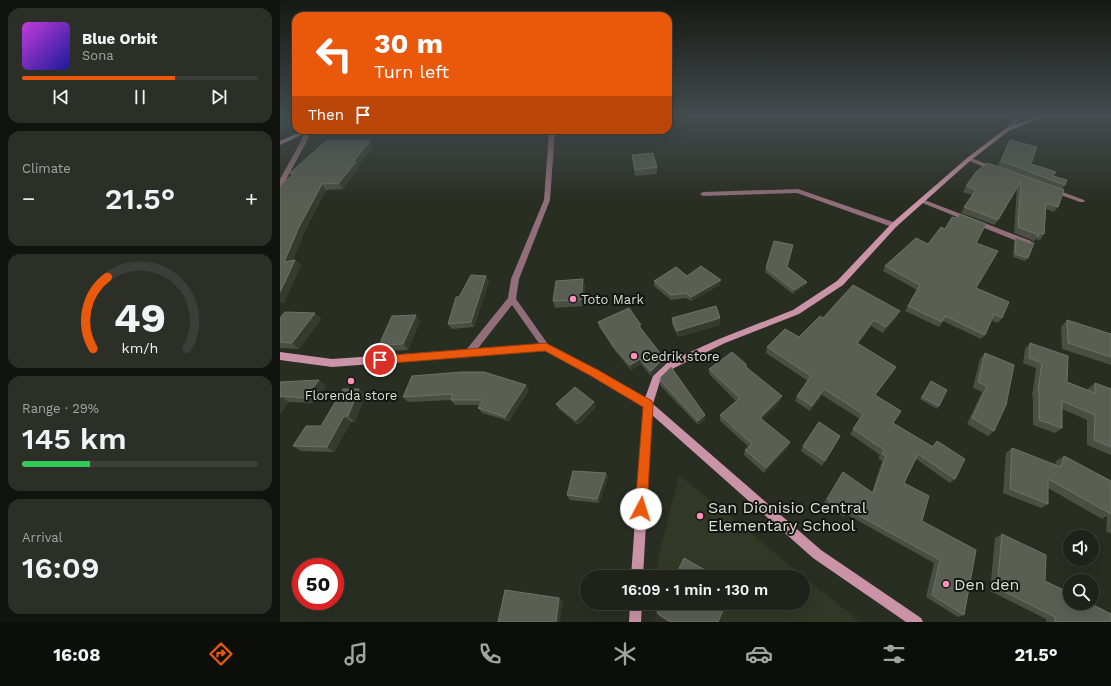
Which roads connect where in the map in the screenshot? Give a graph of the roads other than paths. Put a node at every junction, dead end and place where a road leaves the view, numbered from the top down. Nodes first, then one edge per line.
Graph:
1 (302, 144) edge
2 (551, 144) edge
3 (989, 144) edge
4 (969, 159) junction
5 (1002, 172) edge
6 (280, 185) edge
7 (1042, 187) edge
8 (703, 194) dead end
9 (1082, 200) dead end
10 (922, 201) junction
11 (894, 225) junction
12 (1029, 243) edge
13 (512, 299) junction
14 (546, 347) junction
15 (469, 353) junction
16 (280, 356) edge
17 (648, 405) junction
18 (637, 570) edge
19 (636, 610) edge
20 (635, 622) edge
21 (917, 622) edge

1 - 6 street
2 - 13 street
3 - 4 street
4 - 5 street
4 - 10 street
7 - 9 street
8 - 11 street
10 - 11 street
10 - 12 street
11 - 17 street
13 - 14 street
13 - 15 street
14 - 15 street
14 - 17 street
15 - 16 street
17 - 18 street
17 - 21 street
19 - 20 street

